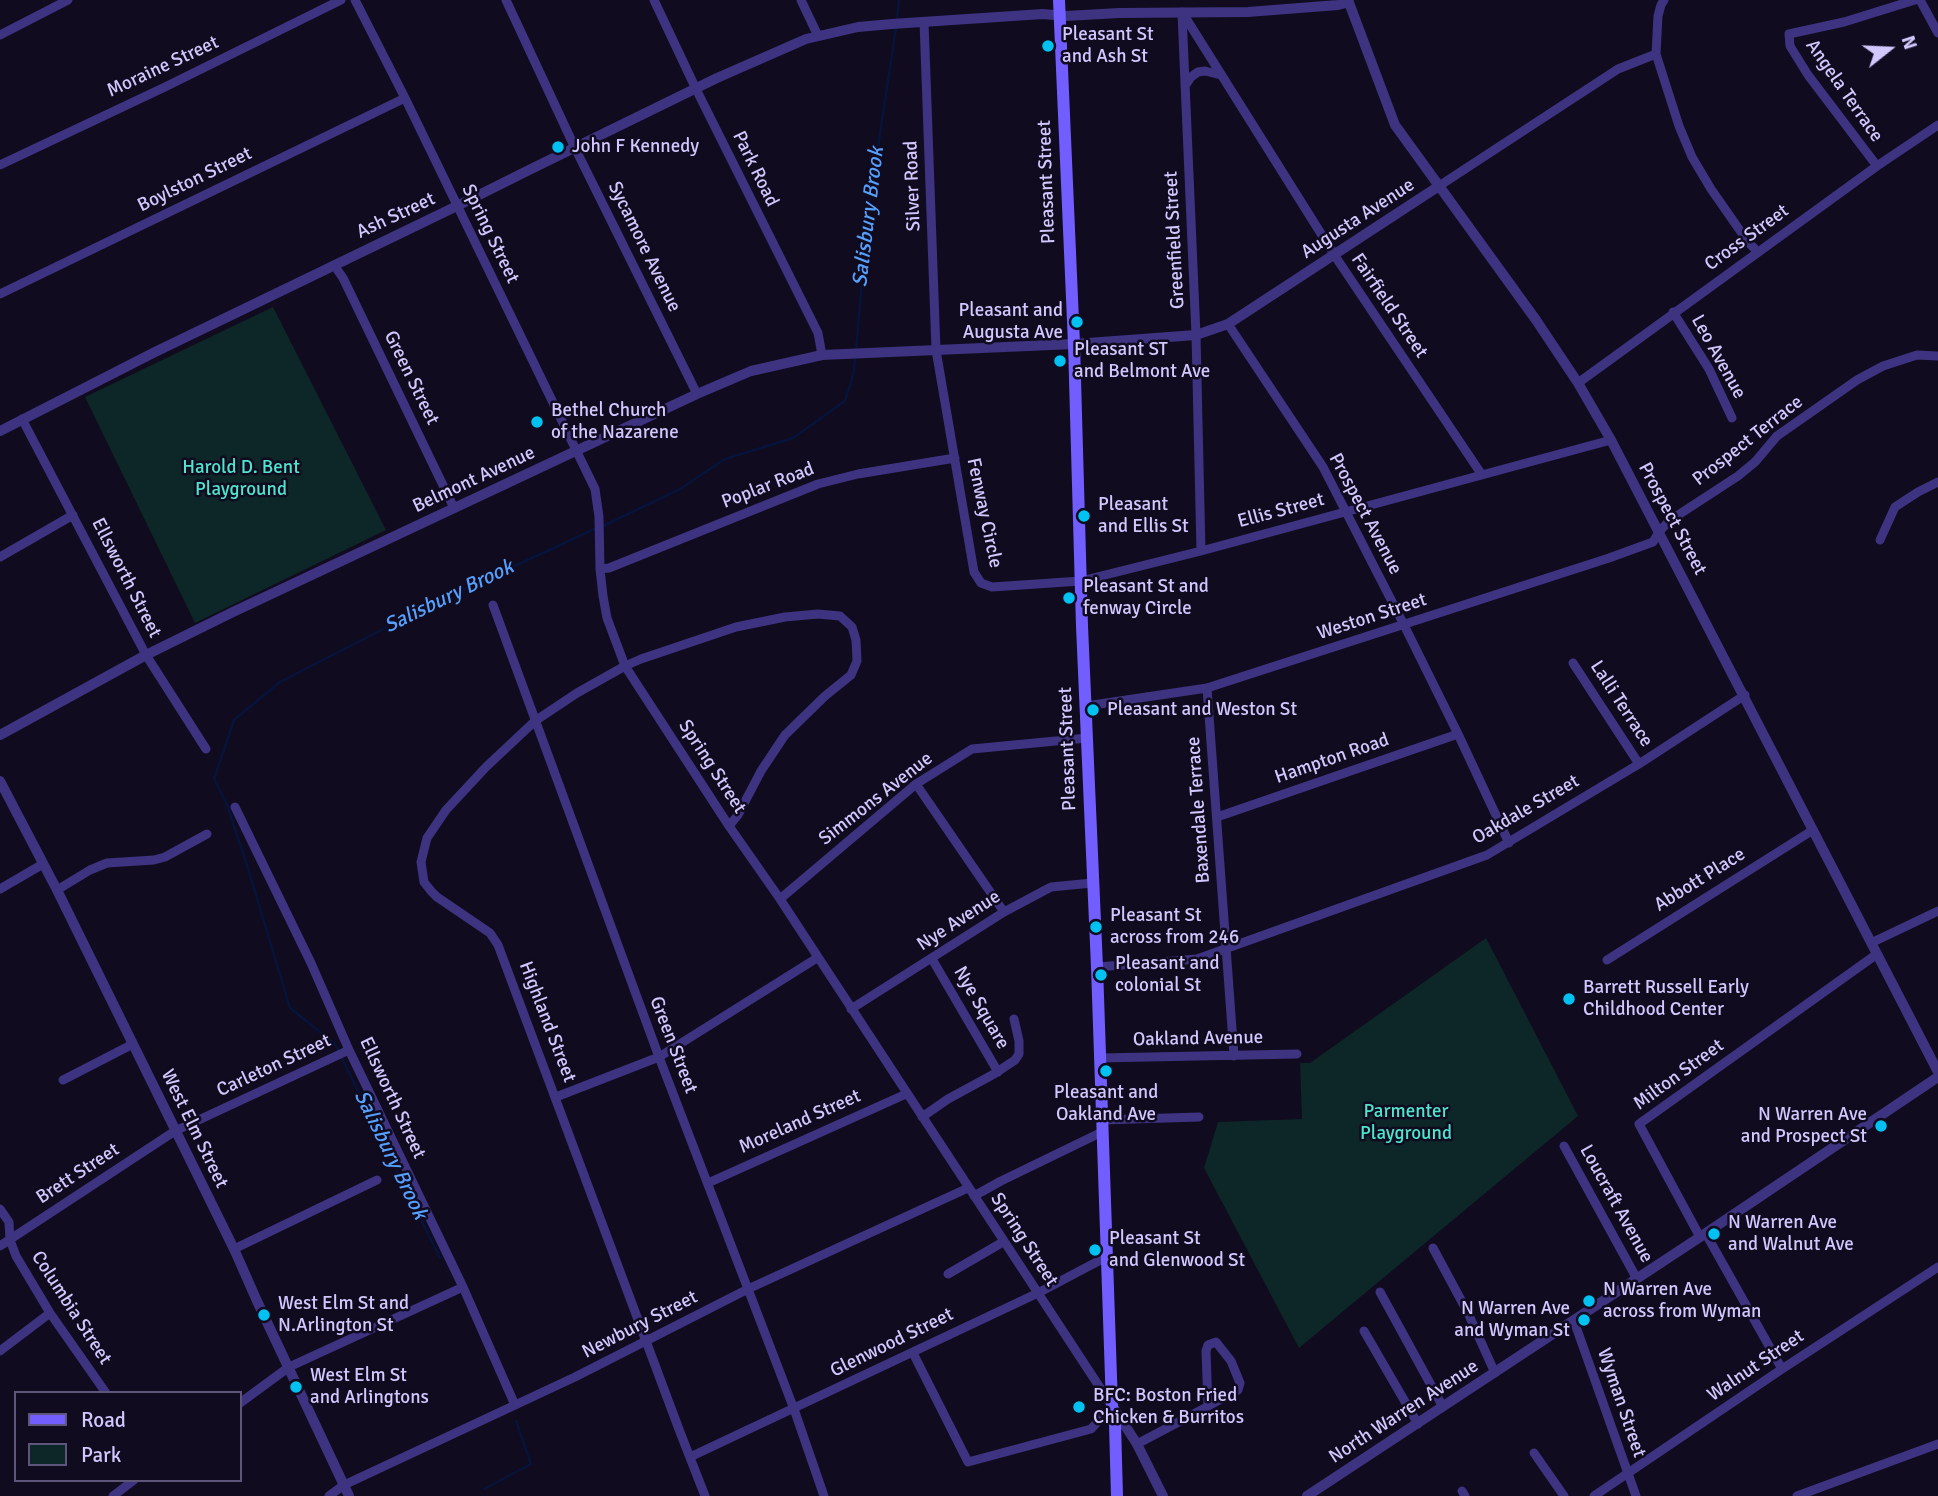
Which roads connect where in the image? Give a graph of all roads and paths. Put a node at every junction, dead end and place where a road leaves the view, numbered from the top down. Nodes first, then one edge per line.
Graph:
1 (68, 0) edge
2 (341, 0) edge
3 (355, 0) edge
4 (506, 0) edge
5 (654, 0) edge
6 (801, 0) edge
7 (1059, 0) edge
8 (1664, 0) edge
9 (1918, 0) edge
10 (1351, 1) edge
11 (1182, 12) junction
12 (1059, 16) junction
13 (925, 22) junction
14 (1938, 33) edge
15 (0, 35) edge
16 (818, 36) junction
17 (1656, 54) junction
18 (1221, 75) junction
19 (1185, 86) junction
20 (696, 89) junction
21 (405, 98) junction
22 (1938, 125) edge
23 (575, 148) junction
24 (0, 165) edge
25 (1877, 166) junction
26 (1439, 186) junction
27 (457, 206) junction
28 (1758, 252) junction
29 (1335, 256) junction
30 (334, 265) junction
31 (0, 294) edge
32 (1673, 313) junction
33 (1228, 324) junction
34 (1196, 335) junction
35 (1074, 344) junction
36 (936, 350) junction
37 (822, 355) junction
38 (1938, 356) edge
39 (1577, 383) junction
40 (697, 394) junction
41 (1732, 418) dead end
42 (22, 419) junction
43 (0, 431) edge
44 (1611, 440) junction
45 (577, 452) junction
46 (954, 458) junction
47 (1482, 475) junction
48 (1938, 482) edge
49 (454, 508) junction
50 (1346, 512) junction
51 (73, 515) junction
52 (1659, 532) junction
53 (1880, 540) dead end
54 (1201, 551) junction
55 (0, 556) edge
56 (600, 569) junction
57 (1082, 581) junction
58 (493, 605) dead end
59 (1404, 625) junction
60 (146, 655) junction
61 (1573, 663) dead end
62 (625, 666) junction
63 (1207, 688) junction
64 (1745, 695) junction
65 (1086, 706) junction
66 (536, 721) junction
67 (1458, 734) junction
68 (0, 735) edge
69 (1087, 738) junction
70 (206, 749) dead end
71 (1639, 764) junction
72 (0, 781) edge
73 (916, 785) junction
74 (235, 807) dead end
75 (1217, 817) junction
76 (729, 826) junction
77 (1813, 830) junction
78 (207, 834) dead end
79 (1509, 843) junction
80 (43, 864) junction
81 (1092, 883) junction
82 (0, 889) edge
83 (57, 890) junction
84 (780, 900) junction
85 (1938, 911) edge
86 (1004, 912) junction
87 (1871, 943) junction
88 (1228, 947) junction
89 (1877, 954) junction
90 (817, 958) junction
91 (932, 959) junction
92 (1607, 960) dead end
93 (1097, 967) junction
94 (851, 1009) junction
95 (1014, 1019) dead end
96 (133, 1044) junction
97 (343, 1053) junction
98 (1297, 1054) dead end
99 (1234, 1056) junction
100 (659, 1058) junction
101 (1099, 1058) junction
102 (998, 1072) junction
103 (1938, 1075) edge
104 (63, 1080) dead end
105 (906, 1094) junction
106 (556, 1097) junction
107 (922, 1116) junction
108 (1199, 1117) dead end
109 (1102, 1126) junction
110 (175, 1131) junction
111 (1564, 1146) dead end
112 (377, 1180) dead end
113 (708, 1183) junction
114 (971, 1192) junction
115 (0, 1209) edge
116 (1703, 1236) junction
117 (10, 1240) junction
118 (1003, 1242) junction
119 (0, 1246) edge
120 (1433, 1248) dead end
121 (234, 1249) junction
122 (1108, 1256) junction
123 (1938, 1267) edge
124 (948, 1274) dead end
125 (1637, 1279) junction
126 (463, 1287) junction
127 (748, 1289) junction
128 (1380, 1292) dead end
129 (1038, 1293) junction
130 (50, 1313) junction
131 (1574, 1321) junction
132 (1364, 1331) dead end
133 (647, 1341) junction
134 (0, 1352) edge
135 (913, 1353) junction
136 (289, 1367) junction
137 (1782, 1369) junction
138 (1495, 1373) junction
139 (105, 1391) edge
140 (242, 1402) edge
141 (515, 1405) junction
142 (1112, 1406) junction
143 (1208, 1406) junction
144 (1443, 1407) junction
145 (794, 1409) junction
146 (1418, 1424) junction
147 (1137, 1444) junction
148 (1938, 1444) edge
149 (1534, 1453) dead end
150 (690, 1457) junction
151 (1628, 1473) junction
152 (131, 1482) edge
153 (347, 1491) edge
154 (113, 1496) edge
155 (329, 1496) edge
156 (705, 1496) edge
157 (824, 1496) edge
158 (1117, 1496) edge
159 (1163, 1496) edge
160 (1307, 1496) edge
161 (1564, 1496) edge
162 (1594, 1496) edge
163 (1636, 1496) edge
164 (1797, 1496) edge

1 - 15 street
2 - 24 street, Moraine Street
3 - 21 street, Spring Street
4 - 23 street, Sycamore Avenue
5 - 20 street, Park Road
6 - 16 street
7 - 12 main road, Pleasant Street
8 - 17 street
9 - 14 street
9 - 25 street, Angela Terrace
10 - 11 street, Ash Street
10 - 26 street, Prospect Street
11 - 12 street, Ash Street
11 - 18 street, Fairfield Street
11 - 19 street, Greenfield Street
12 - 13 street, Ash Street
12 - 35 main road, Pleasant Street
13 - 16 street, Ash Street
13 - 36 street, Silver Road
16 - 20 street, Ash Street
17 - 26 street, Augusta Avenue
17 - 28 street
18 - 19 street
18 - 29 street, Fairfield Street
19 - 34 street, Greenfield Street
20 - 23 street, Ash Street
20 - 37 street, Park Road
21 - 27 street, Spring Street
21 - 31 street, Boylston Street
22 - 25 street, Cross Street
23 - 27 street, Ash Street
23 - 40 street, Sycamore Avenue
25 - 28 street, Cross Street
26 - 29 street, Augusta Avenue
26 - 39 street, Prospect Street
27 - 30 street, Ash Street
27 - 45 street, Spring Street
28 - 32 street, Cross Street
29 - 33 street, Augusta Avenue
29 - 47 street, Fairfield Street
30 - 42 street, Ash Street
30 - 49 street, Green Street
32 - 39 street, Cross Street
32 - 41 street, Leo Avenue
33 - 34 street, Augusta Avenue
33 - 50 street, Prospect Avenue
34 - 35 street, Augusta Avenue
34 - 54 street, Greenfield Street
35 - 36 street, Belmont Avenue
35 - 57 main road, Pleasant Street
36 - 37 street, Belmont Avenue
36 - 46 street, Fenway Circle
37 - 40 street, Belmont Avenue
38 - 52 street, Prospect Terrace
39 - 44 street, Prospect Street
40 - 45 street, Belmont Avenue
42 - 43 street, Ash Street
42 - 51 street, Ellsworth Street
44 - 47 street, Ellis Street
44 - 52 street, Prospect Street
45 - 49 street, Belmont Avenue
45 - 56 street, Spring Street
46 - 56 street, Poplar Road
46 - 57 street, Fenway Circle
47 - 50 street, Ellis Street
48 - 53 street
49 - 60 street, Belmont Avenue
50 - 54 street, Ellis Street
50 - 59 street, Prospect Avenue
51 - 55 street
51 - 60 street, Ellsworth Street
52 - 59 street, Weston Street
52 - 64 street, Prospect Street
54 - 57 street, Ellis Street
56 - 62 street, Spring Street
57 - 65 main road, Pleasant Street
58 - 66 street, Green Street
59 - 63 street, Weston Street
59 - 67 street, Prospect Avenue
60 - 68 street, Belmont Avenue
60 - 70 street, Ellsworth Street
61 - 71 street, Lalli Terrace
62 - 66 street, Highland Street
62 - 76 street, Spring Street
62 - 76 street, Highland Street
63 - 65 street, Weston Street
63 - 75 street, Baxendale Terrace
64 - 71 street, Oakdale Street
64 - 77 street, Prospect Street
65 - 69 main road, Pleasant Street
66 - 100 street, Green Street
66 - 106 street, Highland Street
67 - 75 street, Hampton Road
67 - 79 street, Prospect Avenue
69 - 73 street, Simmons Avenue
69 - 81 main road, Pleasant Street
71 - 79 street, Oakdale Street
72 - 80 street, West Elm Street
73 - 84 street, Simmons Avenue
73 - 86 street
74 - 97 street, Ellsworth Street
75 - 88 street, Baxendale Terrace
76 - 84 street, Spring Street
77 - 87 street, Prospect Street
77 - 92 street, Abbott Place
78 - 83 street
79 - 88 street, Oakdale Street
80 - 82 street
80 - 83 street, West Elm Street
81 - 86 street, Nye Avenue
81 - 93 main road, Pleasant Street
83 - 96 street, West Elm Street
84 - 90 street, Spring Street
85 - 87 street
86 - 91 street, Nye Avenue
87 - 89 street, Prospect Street
88 - 93 street, Oakdale Street
88 - 99 street, Baxendale Terrace
89 - 103 street, Prospect Street
89 - 116 street, Milton Street
90 - 94 street, Spring Street
90 - 100 street
91 - 94 street, Nye Avenue
91 - 102 street, Nye Square
93 - 101 main road, Pleasant Street
94 - 105 street, Spring Street
95 - 102 street
96 - 104 street
96 - 110 street, West Elm Street
97 - 110 street, Carleton Street
97 - 126 street, Ellsworth Street
98 - 99 street, Oakland Avenue
99 - 101 street, Oakland Avenue
100 - 106 street
100 - 113 street, Green Street
101 - 109 main road, Pleasant Street
102 - 107 street, Nye Square
103 - 116 street, North Warren Avenue
105 - 107 street, Spring Street
105 - 113 street, Moreland Street
106 - 133 street, Highland Street
107 - 114 street, Spring Street
108 - 109 street
109 - 114 street, Newbury Street
109 - 122 main road, Pleasant Street
110 - 117 street, Brett Street
110 - 121 street, West Elm Street
111 - 125 street, Loucraft Avenue
112 - 121 street
113 - 127 street, Green Street
114 - 118 street, Spring Street
114 - 127 street, Newbury Street
115 - 117 street, Columbia Street
116 - 125 street, North Warren Avenue
116 - 137 street
117 - 119 street, Brett Street
117 - 130 street, Columbia Street
118 - 124 street
118 - 129 street, Spring Street
120 - 138 street
121 - 136 street, West Elm Street
122 - 129 street, Glenwood Street
122 - 142 main road, Pleasant Street
123 - 137 street, Walnut Street
125 - 131 street, North Warren Avenue
126 - 136 street
126 - 141 street, Ellsworth Street
127 - 133 street, Newbury Street
127 - 145 street, Green Street
128 - 144 street
129 - 135 street, Glenwood Street
129 - 142 street, Spring Street
130 - 134 street
130 - 139 street, Columbia Street
131 - 138 street, North Warren Avenue
131 - 151 street, Wyman Street
132 - 146 street
133 - 141 street, Newbury Street
133 - 150 street, Highland Street
135 - 142 street
135 - 145 street, Glenwood Street
136 - 140 street
136 - 153 street, West Elm Street
137 - 151 street, Walnut Street
138 - 144 street, North Warren Avenue
141 - 153 street, Newbury Street
142 - 147 street, Spring Street
142 - 158 main road, Pleasant Street
143 - 143 street
143 - 147 street
144 - 146 street, North Warren Avenue
145 - 150 street, Glenwood Street
145 - 157 street, Green Street
146 - 160 street, North Warren Avenue
147 - 159 street, Spring Street
148 - 164 street
149 - 161 street
150 - 156 street, Highland Street
151 - 162 street, Walnut Street
151 - 163 street, Wyman Street
152 - 154 street
153 - 155 street, Newbury Street

